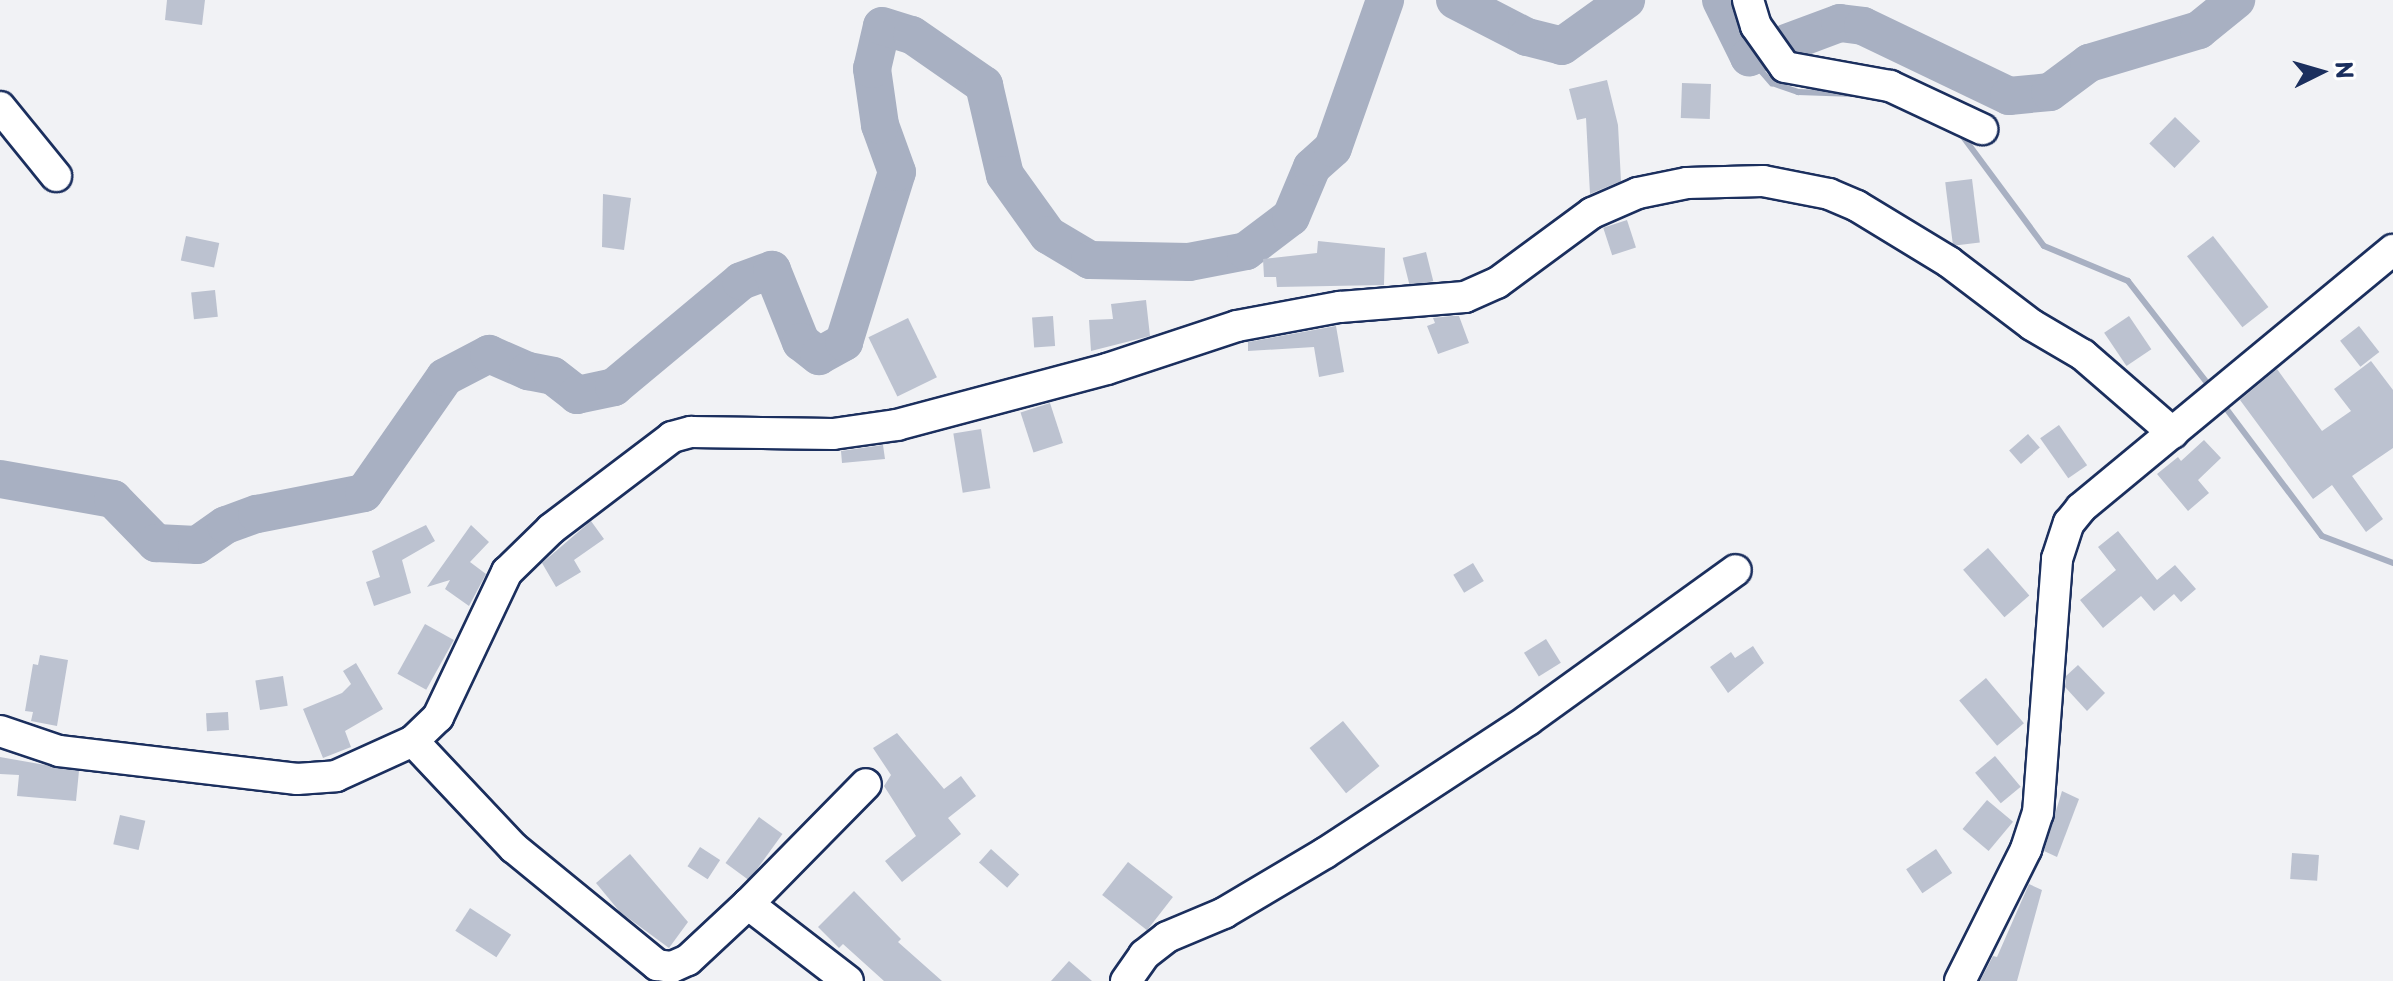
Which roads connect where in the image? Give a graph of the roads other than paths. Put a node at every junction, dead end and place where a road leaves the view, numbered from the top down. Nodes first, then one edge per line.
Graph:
1 (1748, 0) edge
2 (0, 107) edge
3 (1982, 129) dead end
4 (56, 176) dead end
5 (2393, 250) edge
6 (2173, 433) junction
7 (1736, 570) dead end
8 (0, 731) edge
9 (413, 741) junction
10 (866, 784) dead end
11 (748, 904) junction
12 (848, 981) edge
13 (1126, 981) edge
14 (1960, 981) edge

1 - 3 street
2 - 4 street
5 - 6 street
6 - 9 street
6 - 14 street
7 - 13 street
8 - 9 street
9 - 11 street
10 - 11 street
11 - 12 street

